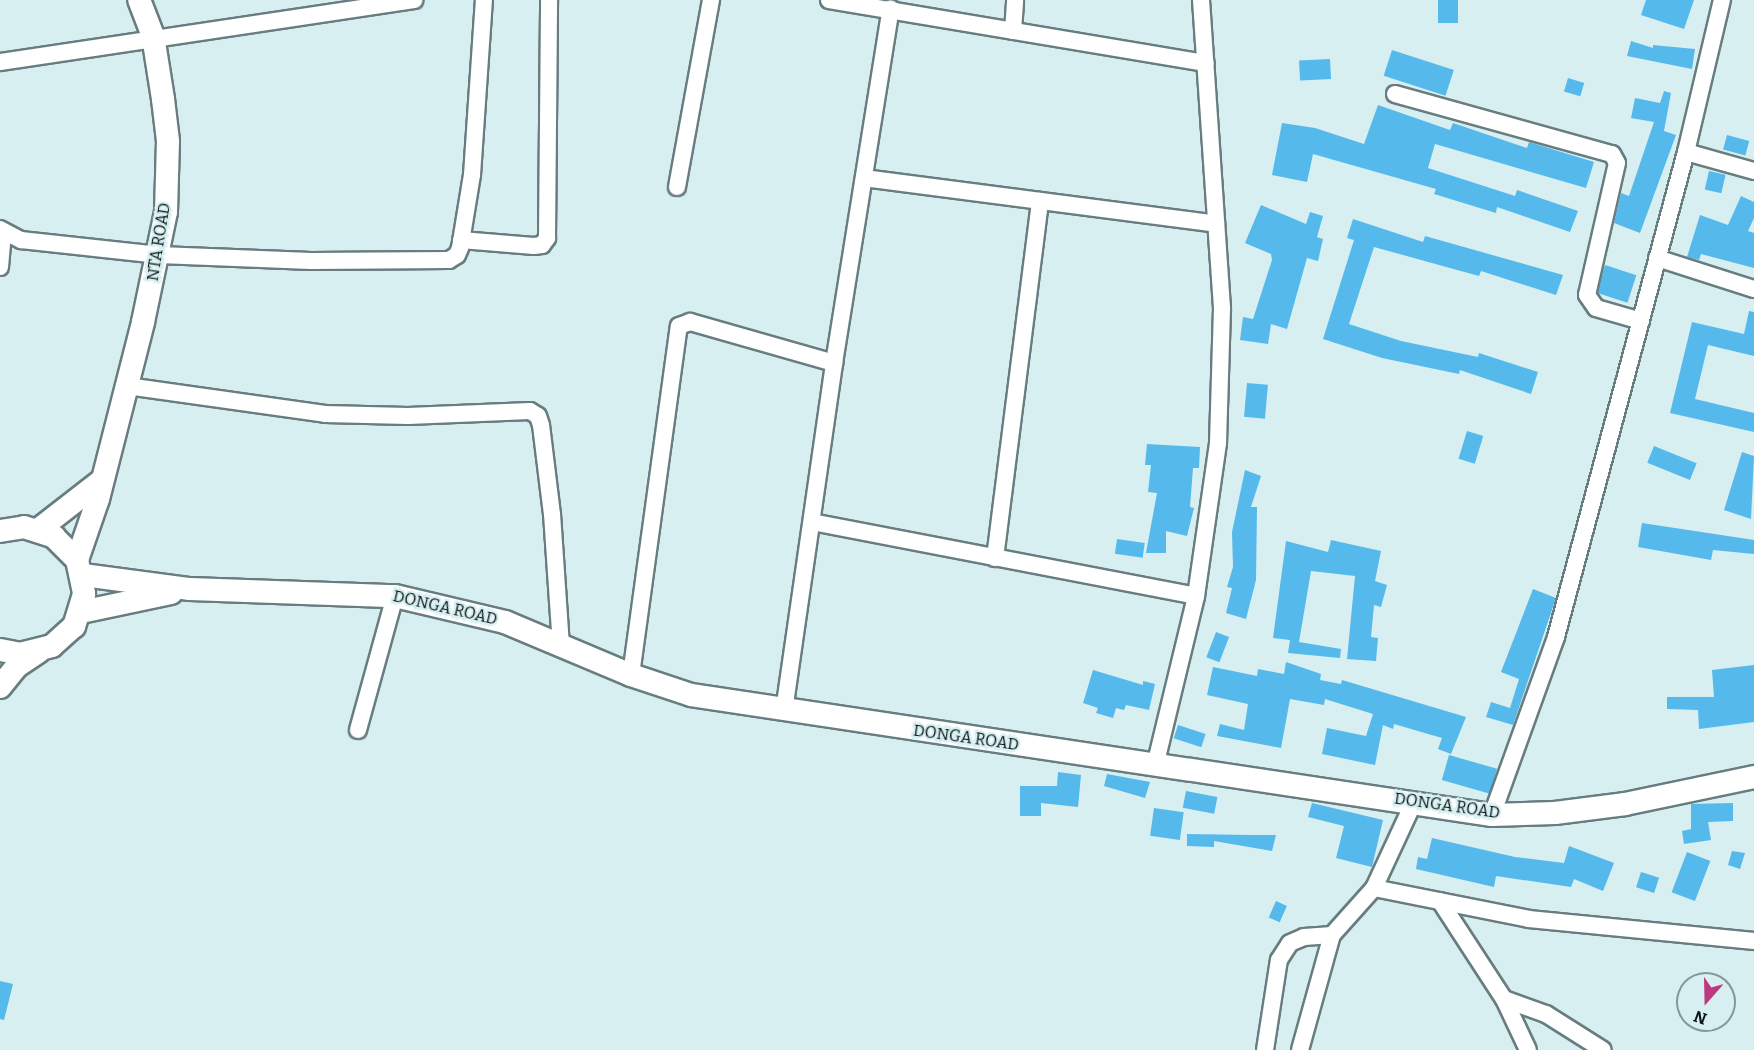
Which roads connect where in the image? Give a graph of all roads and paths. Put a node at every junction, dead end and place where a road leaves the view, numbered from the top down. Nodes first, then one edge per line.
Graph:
1 (139, 0) edge
2 (414, 0) edge
3 (484, 0) edge
4 (549, 0) edge
5 (711, 0) edge
6 (829, 0) edge
7 (1015, 0) edge
8 (1201, 0) edge
9 (1722, 0) edge
10 (350, 4) edge
11 (891, 9) junction
12 (1013, 31) junction
13 (153, 36) junction
14 (0, 62) edge
15 (1206, 63) junction
16 (1395, 94) dead end
17 (1686, 152) junction
18 (1754, 171) edge
19 (864, 178) junction
20 (677, 187) dead end
21 (1040, 201) junction
22 (1216, 224) junction
23 (1, 230) edge
24 (461, 240) junction
25 (159, 255) junction
26 (1657, 258) junction
27 (0, 267) edge
28 (1754, 289) edge
29 (1641, 321) junction
30 (834, 363) junction
31 (127, 386) junction
32 (101, 481) junction
33 (812, 522) junction
34 (38, 530) junction
35 (0, 531) edge
36 (995, 558) junction
37 (80, 568) junction
38 (190, 589) junction
39 (395, 596) junction
40 (1196, 596) junction
41 (81, 612) junction
42 (561, 646) junction
43 (0, 650) edge
44 (38, 652) junction
45 (631, 675) junction
46 (0, 687) edge
47 (784, 711) junction
48 (358, 730) dead end
49 (1155, 766) junction
50 (1754, 777) edge
51 (1414, 802) junction
52 (1492, 815) junction
53 (1374, 888) junction
54 (1440, 901) junction
55 (1332, 935) junction
56 (1754, 941) edge
57 (1504, 999) junction
58 (1264, 1050) edge
59 (1300, 1050) edge
60 (1528, 1050) edge
61 (1603, 1050) edge

1 - 13 street, NTA ROAD
2 - 10 street
3 - 24 street
4 - 24 street
5 - 20 street
6 - 11 street
7 - 12 street
8 - 15 street
9 - 17 street
10 - 13 street
11 - 12 street
11 - 19 street
12 - 15 street
13 - 14 street
13 - 25 street, NTA ROAD
15 - 22 street
16 - 29 street
17 - 18 street
17 - 26 street
19 - 21 street
19 - 30 street
21 - 22 street
21 - 36 street
22 - 40 street
23 - 25 street
23 - 27 street
24 - 25 street
25 - 31 street, NTA ROAD
26 - 28 street
26 - 29 street
29 - 52 street
30 - 33 street
30 - 45 street
31 - 32 street, NTA ROAD
31 - 42 street
32 - 34 street
32 - 37 street, NTA ROAD
33 - 36 street
33 - 47 street
34 - 35 street
34 - 37 street
36 - 40 street
37 - 38 street
37 - 41 street, NTA ROAD
38 - 39 street, DONGA ROAD
38 - 41 street
39 - 42 street, DONGA ROAD
39 - 48 street
40 - 49 street
41 - 44 street
42 - 45 street, DONGA ROAD
43 - 44 street
44 - 46 street
45 - 47 street, DONGA ROAD
47 - 49 street, DONGA ROAD
49 - 51 street, DONGA ROAD
50 - 52 street, DONGA ROAD
51 - 52 street, DONGA ROAD
51 - 53 street
53 - 54 street
53 - 55 street
54 - 56 street
54 - 57 street
55 - 58 street
55 - 59 street
57 - 60 street
57 - 61 street

